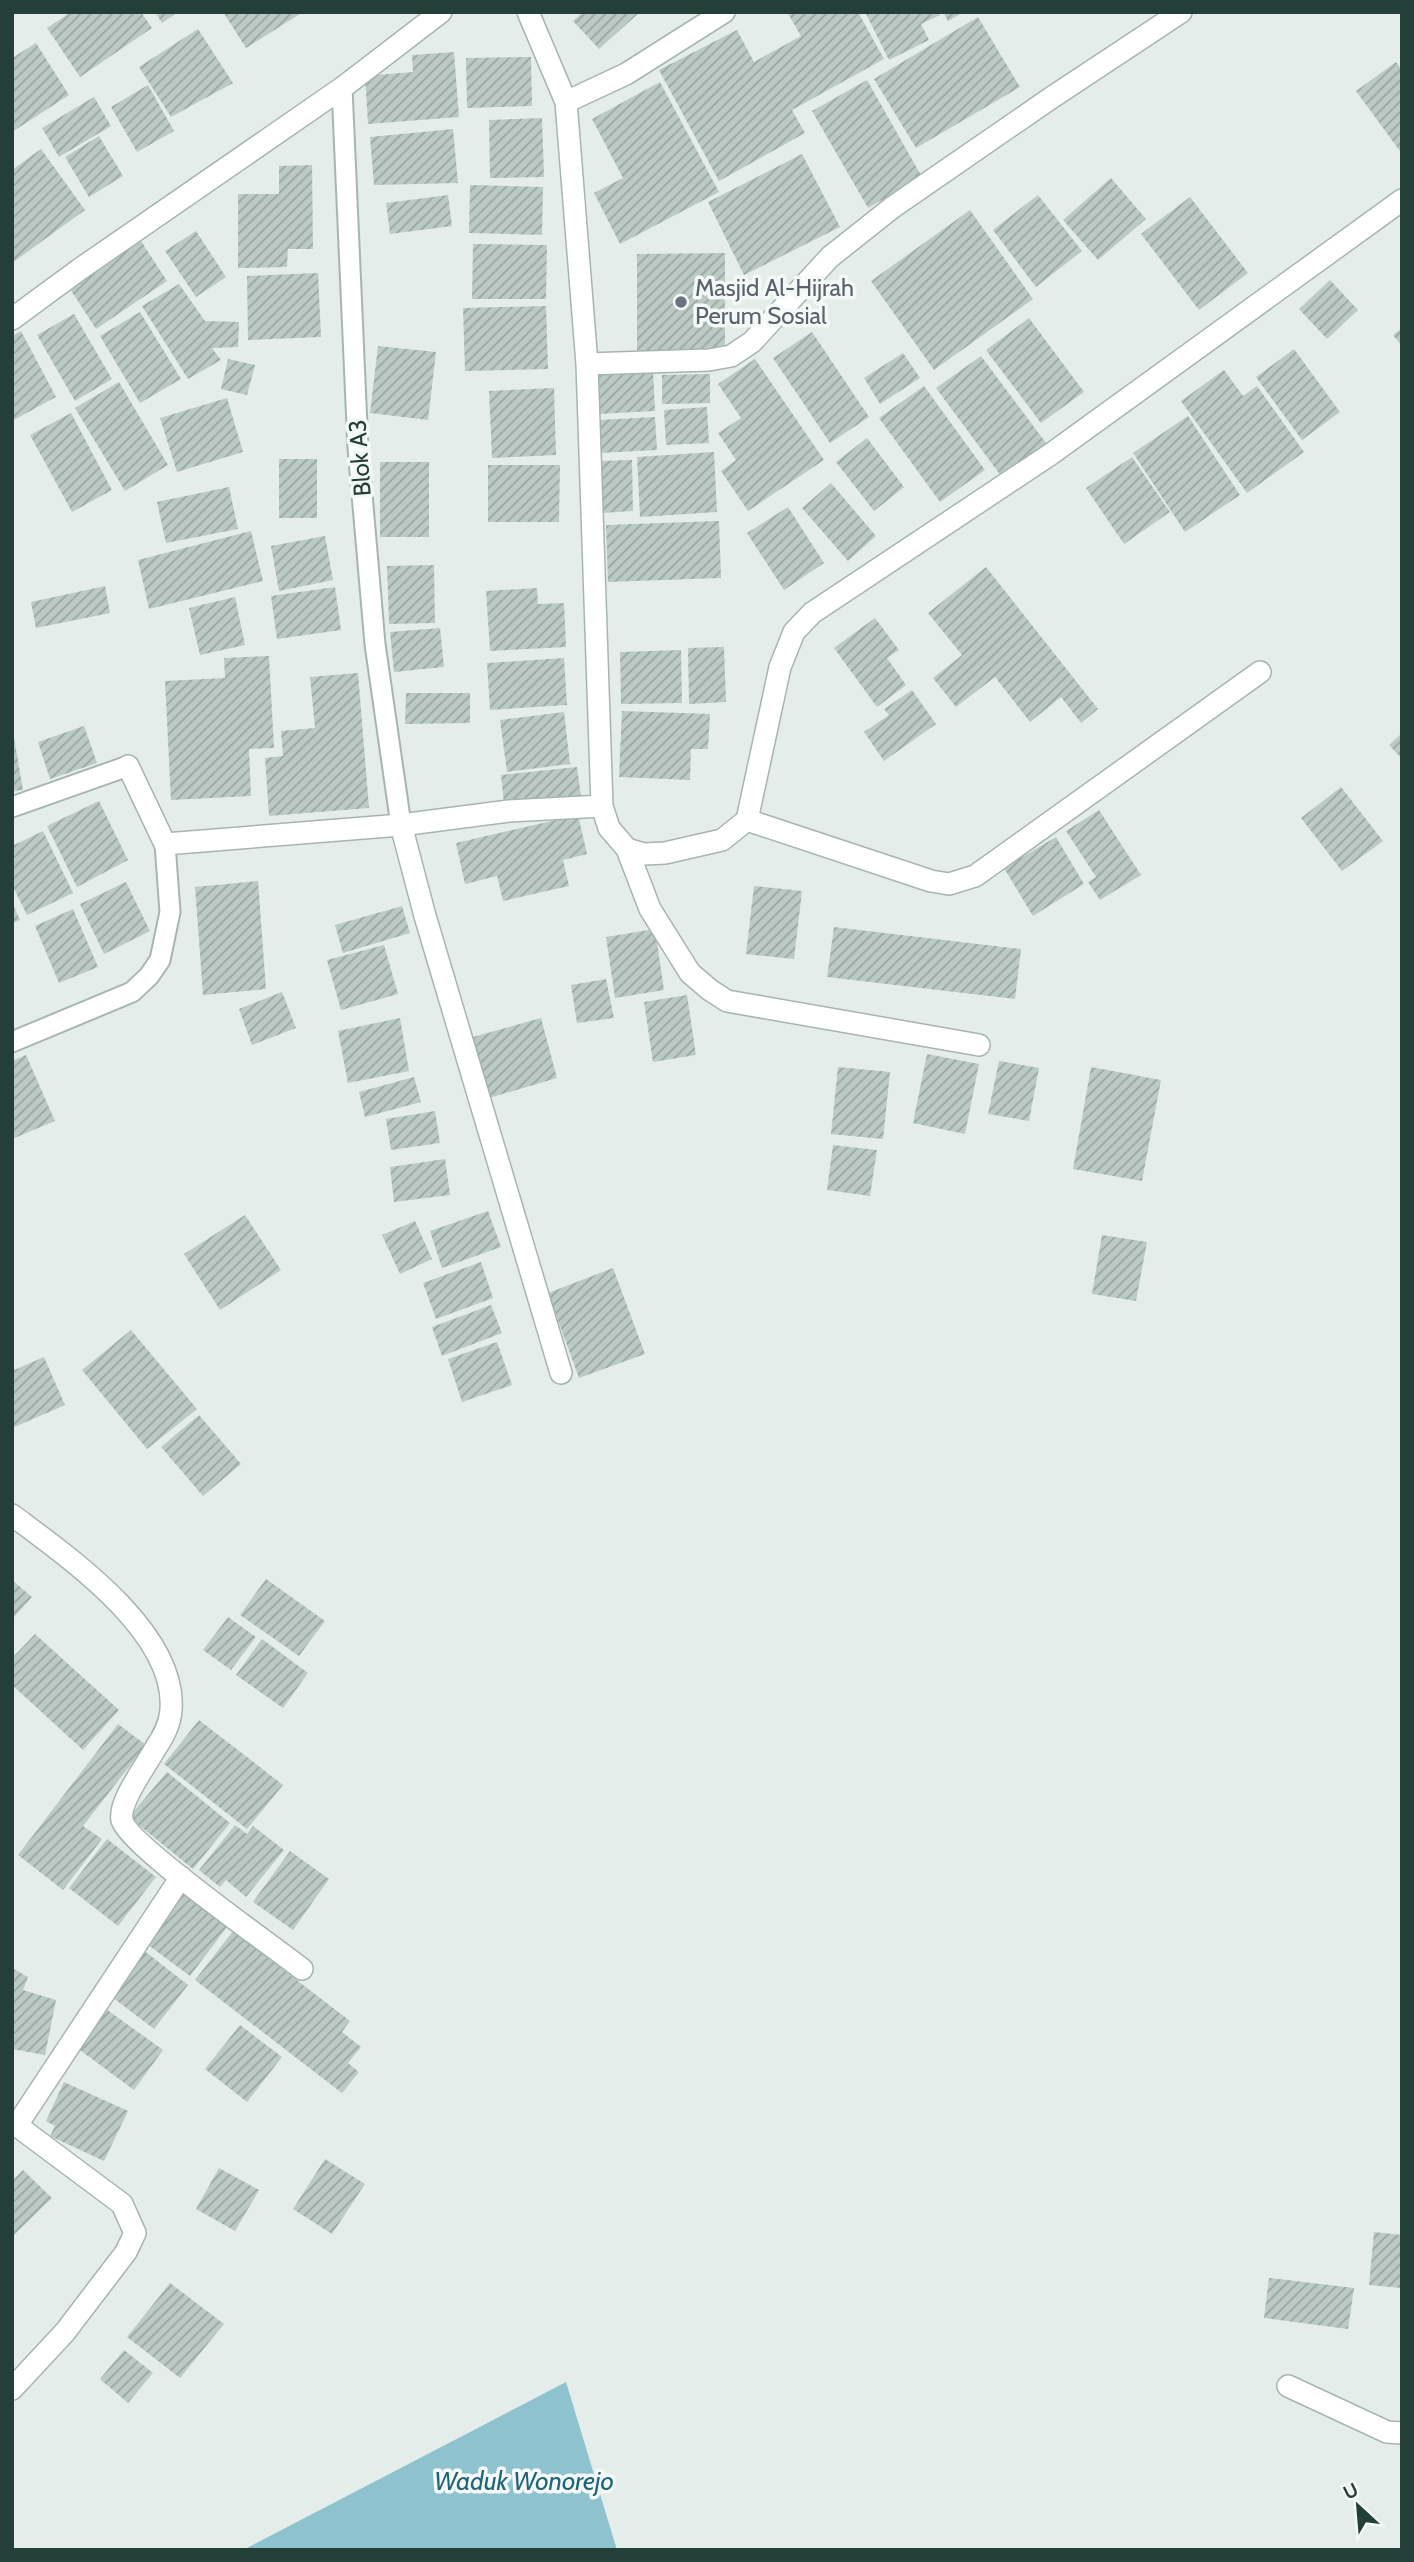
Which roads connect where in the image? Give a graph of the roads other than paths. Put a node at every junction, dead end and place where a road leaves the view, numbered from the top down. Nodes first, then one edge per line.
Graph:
1 (440, 12) edge
2 (528, 12) edge
3 (724, 12) edge
4 (1181, 12) edge
5 (342, 88) junction
6 (566, 102) junction
7 (1402, 200) edge
8 (12, 319) edge
9 (587, 364) junction
10 (1260, 672) dead end
11 (128, 765) joint
12 (602, 806) junction
13 (12, 807) edge
14 (747, 820) junction
15 (401, 825) junction
16 (165, 844) junction
17 (627, 849) junction
18 (12, 1042) edge
19 (979, 1045) dead end
20 (561, 1373) dead end
21 (12, 1515) edge
22 (181, 1877) junction
23 (302, 1969) dead end
24 (15, 2123) edge
25 (1288, 2386) dead end
26 (12, 2389) edge
27 (1402, 2433) edge

1 - 5 street
2 - 6 street
3 - 6 street
4 - 9 street
5 - 8 street
5 - 15 lane, Blok A3
6 - 9 street
7 - 14 street
9 - 12 street
10 - 14 street
11 - 13 lane
11 - 16 street
12 - 15 street
12 - 17 street
14 - 17 street
15 - 16 street
15 - 20 street
16 - 18 lane
17 - 19 street
21 - 22 street
22 - 23 street
22 - 24 street
24 - 26 street
25 - 27 street

